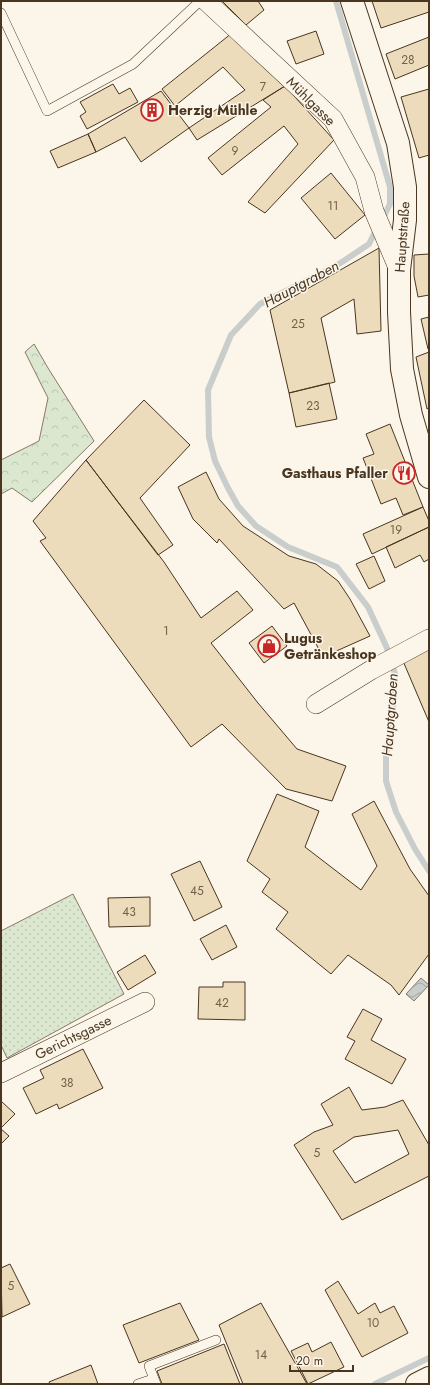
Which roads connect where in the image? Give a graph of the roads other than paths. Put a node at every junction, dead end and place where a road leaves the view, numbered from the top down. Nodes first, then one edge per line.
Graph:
1 (200, 1) edge
2 (206, 1) edge
3 (352, 1) edge
4 (1, 13) edge
5 (399, 270) junction
6 (429, 477) edge
7 (429, 639) edge
8 (316, 704) dead end
9 (145, 1002) dead end
10 (1, 1073) edge
11 (216, 1340) dead end
12 (429, 1378) edge
13 (155, 1381) edge
14 (138, 1384) edge
15 (416, 1384) edge

1 - 4 lane
2 - 5 street, Mühlgasse
3 - 5 street, Hauptstraße
5 - 6 street, Hauptstraße
7 - 8 street
9 - 10 street, Gerichtsgasse
11 - 13 lane
12 - 15 street
13 - 14 lane

